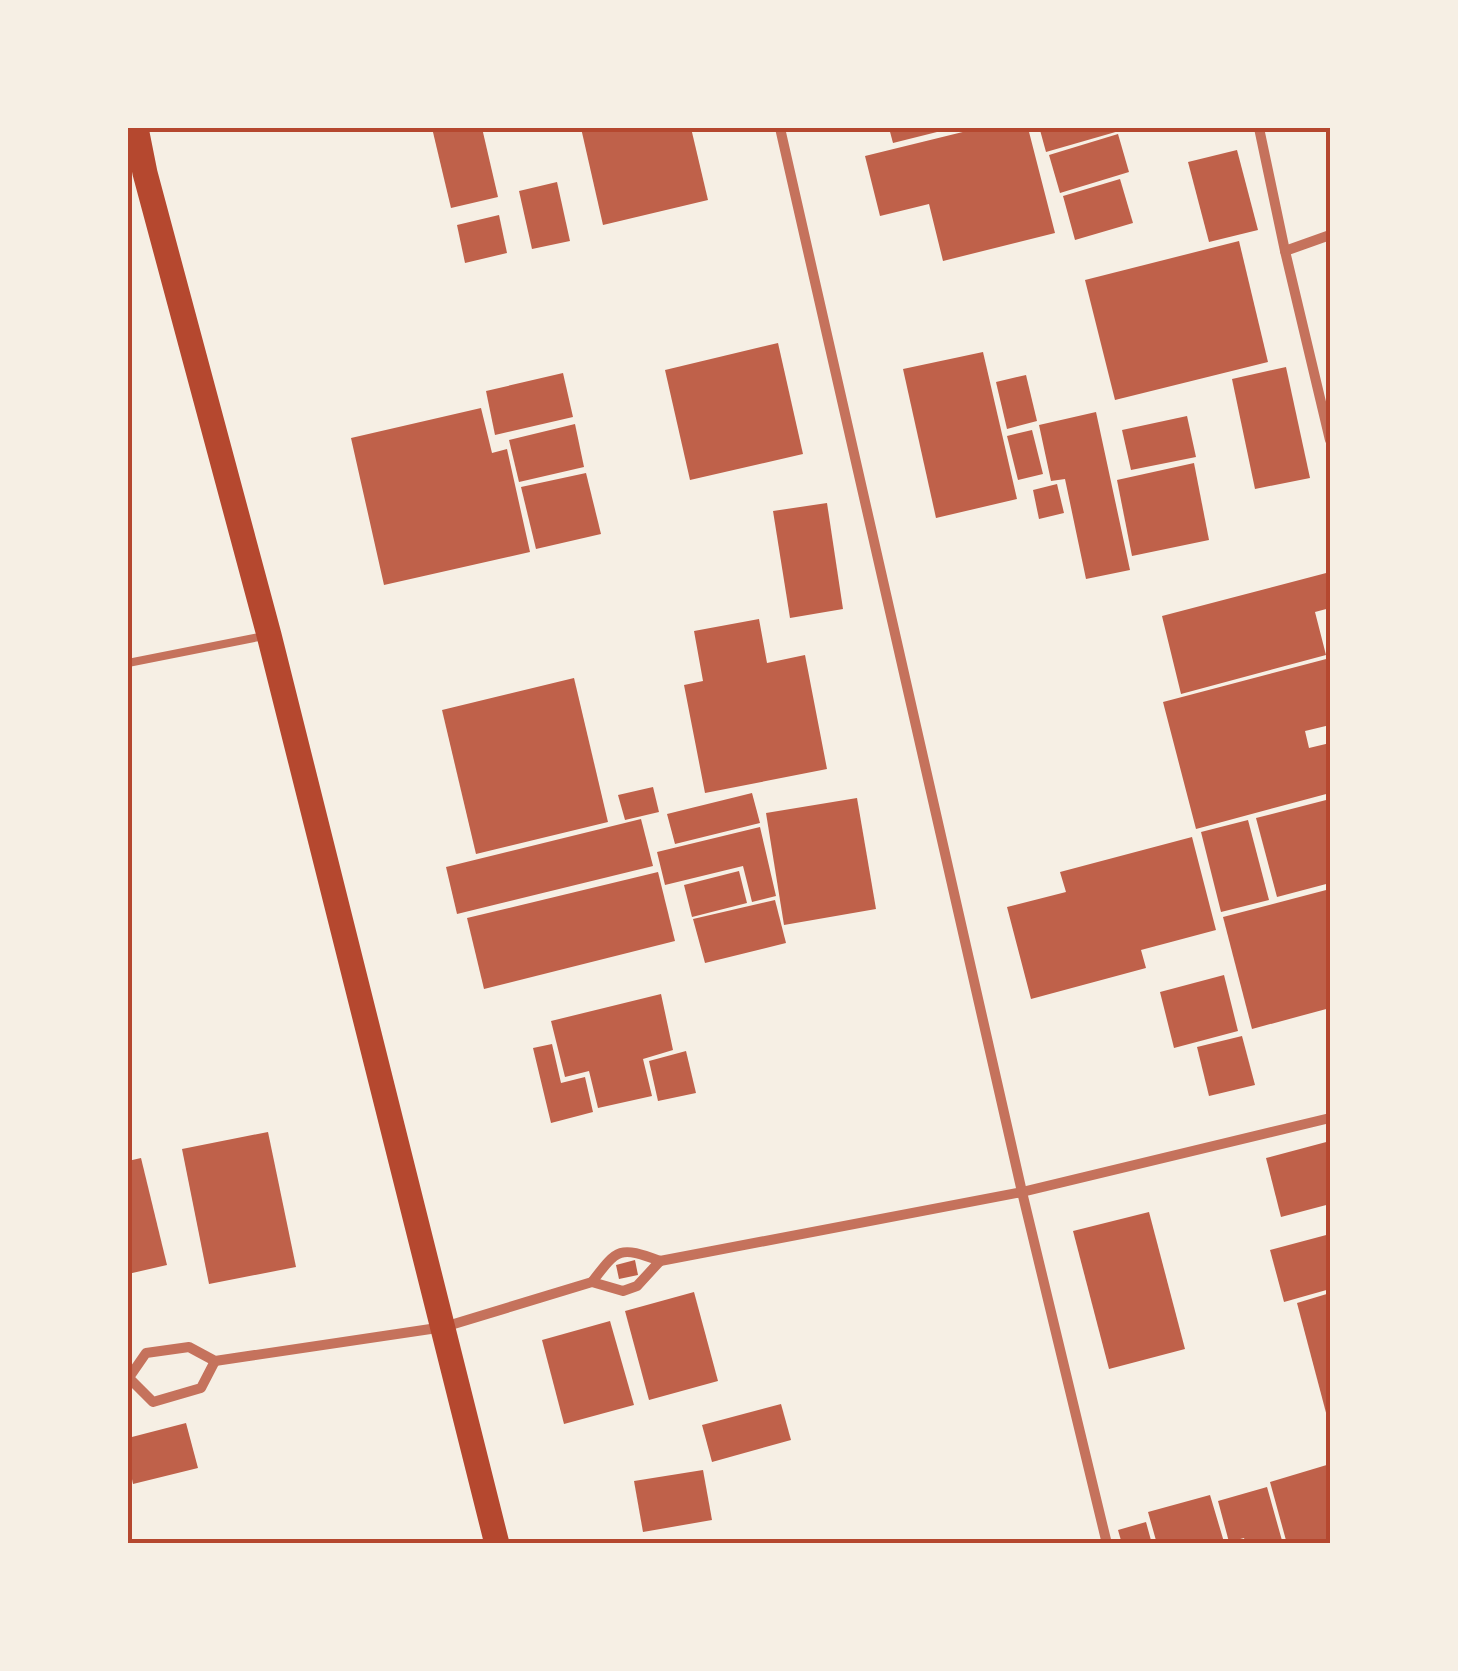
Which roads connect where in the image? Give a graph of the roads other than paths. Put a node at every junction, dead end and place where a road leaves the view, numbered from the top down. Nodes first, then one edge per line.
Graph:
1 (136, 128) edge
2 (780, 128) edge
3 (1260, 128) edge
4 (1330, 235) edge
5 (1284, 251) junction
6 (1330, 440) edge
7 (268, 635) junction
8 (128, 664) edge
9 (1330, 1118) edge
10 (1022, 1192) junction
11 (660, 1262) junction
12 (592, 1282) junction
13 (444, 1327) junction
14 (215, 1361) junction
15 (128, 1379) edge
16 (497, 1544) edge
17 (1106, 1544) edge

1 - 7 main road
2 - 10 street
3 - 5 street
4 - 5 street
5 - 6 street
7 - 8 lane
7 - 13 main road
9 - 10 street
10 - 11 street
10 - 17 street
11 - 12 street
11 - 12 street
12 - 13 street
13 - 14 street
13 - 16 main road
14 - 15 street
14 - 15 street

